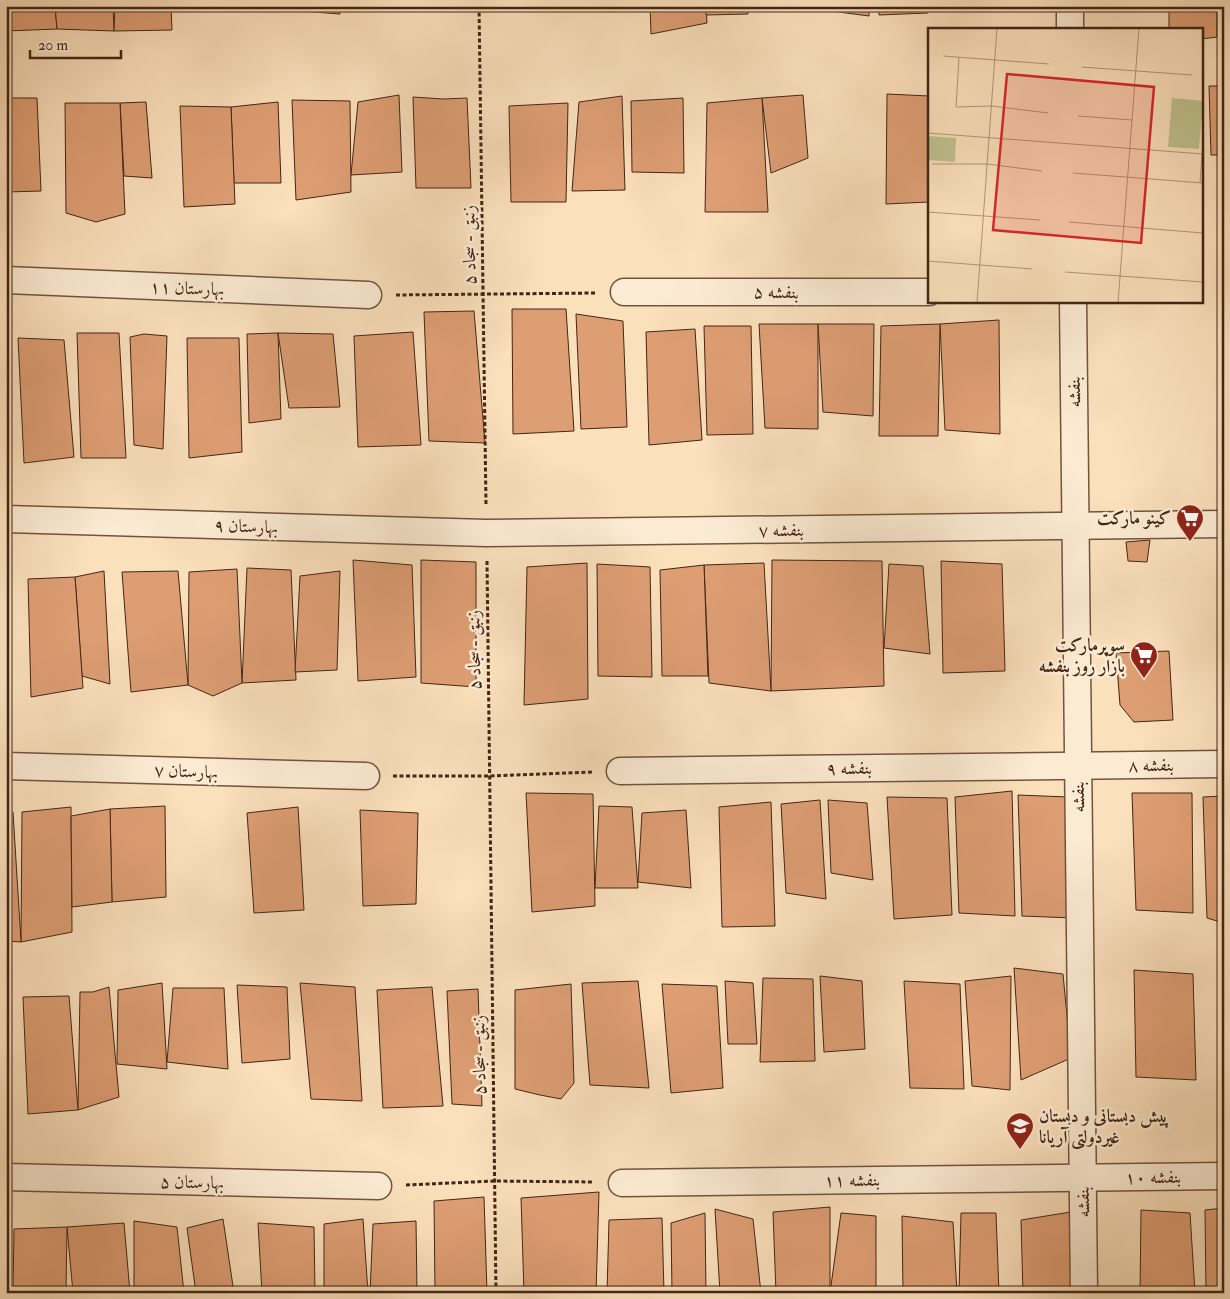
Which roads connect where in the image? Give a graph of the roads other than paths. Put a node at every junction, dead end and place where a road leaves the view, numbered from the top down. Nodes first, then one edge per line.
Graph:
1 (1070, 6) edge
2 (1070, 28) edge
3 (6, 280) edge
4 (624, 292) road end
5 (928, 292) edge
6 (368, 295) road end
7 (1073, 302) edge
8 (6, 519) edge
9 (1224, 524) edge
10 (1076, 526) junction
11 (486, 534) joint
12 (1224, 764) edge
13 (6, 766) edge
14 (1078, 766) junction
15 (620, 771) road end
16 (366, 776) road end
17 (1224, 1176) edge
18 (6, 1177) edge
19 (1083, 1178) junction
20 (622, 1183) road end
21 (378, 1186) road end
22 (1084, 1293) edge

1 - 2 street
3 - 6 street, بهارستان ۱۱
4 - 5 street, بنفشه ۵
7 - 10 street, بنفشه
8 - 11 street, بهارستان ۹
9 - 10 street, بنفشه ۷
10 - 11 street, بنفشه ۷
10 - 14 street, بنفشه
12 - 14 street, بنفشه ۸
13 - 16 street, بهارستان ۷
14 - 15 street, بنفشه ۹
14 - 19 street, بنفشه
17 - 19 street, بنفشه ۱۰
18 - 21 street, بهارستان ۵
19 - 20 street, بنفشه ۱۱
19 - 22 street, بنفشه

